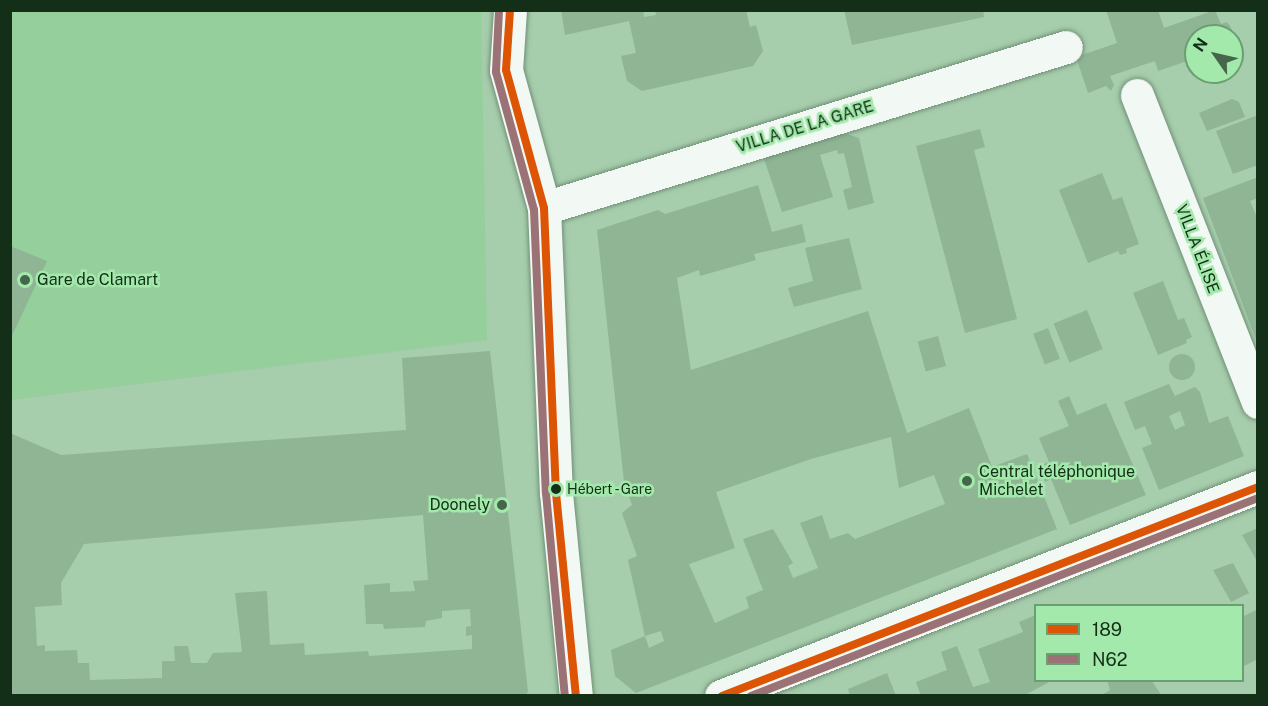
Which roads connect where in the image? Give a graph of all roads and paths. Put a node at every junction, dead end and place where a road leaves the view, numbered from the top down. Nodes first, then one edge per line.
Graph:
1 (510, 10) edge
2 (1066, 47) dead end
3 (1137, 95) dead end
4 (544, 208) junction
5 (1257, 402) edge
6 (1257, 487) edge
7 (576, 696) edge
8 (721, 696) edge

1 - 4 street
2 - 4 street, VILLA DE LA GARE
3 - 5 street, VILLA ÉLISE
4 - 7 street
6 - 8 street

